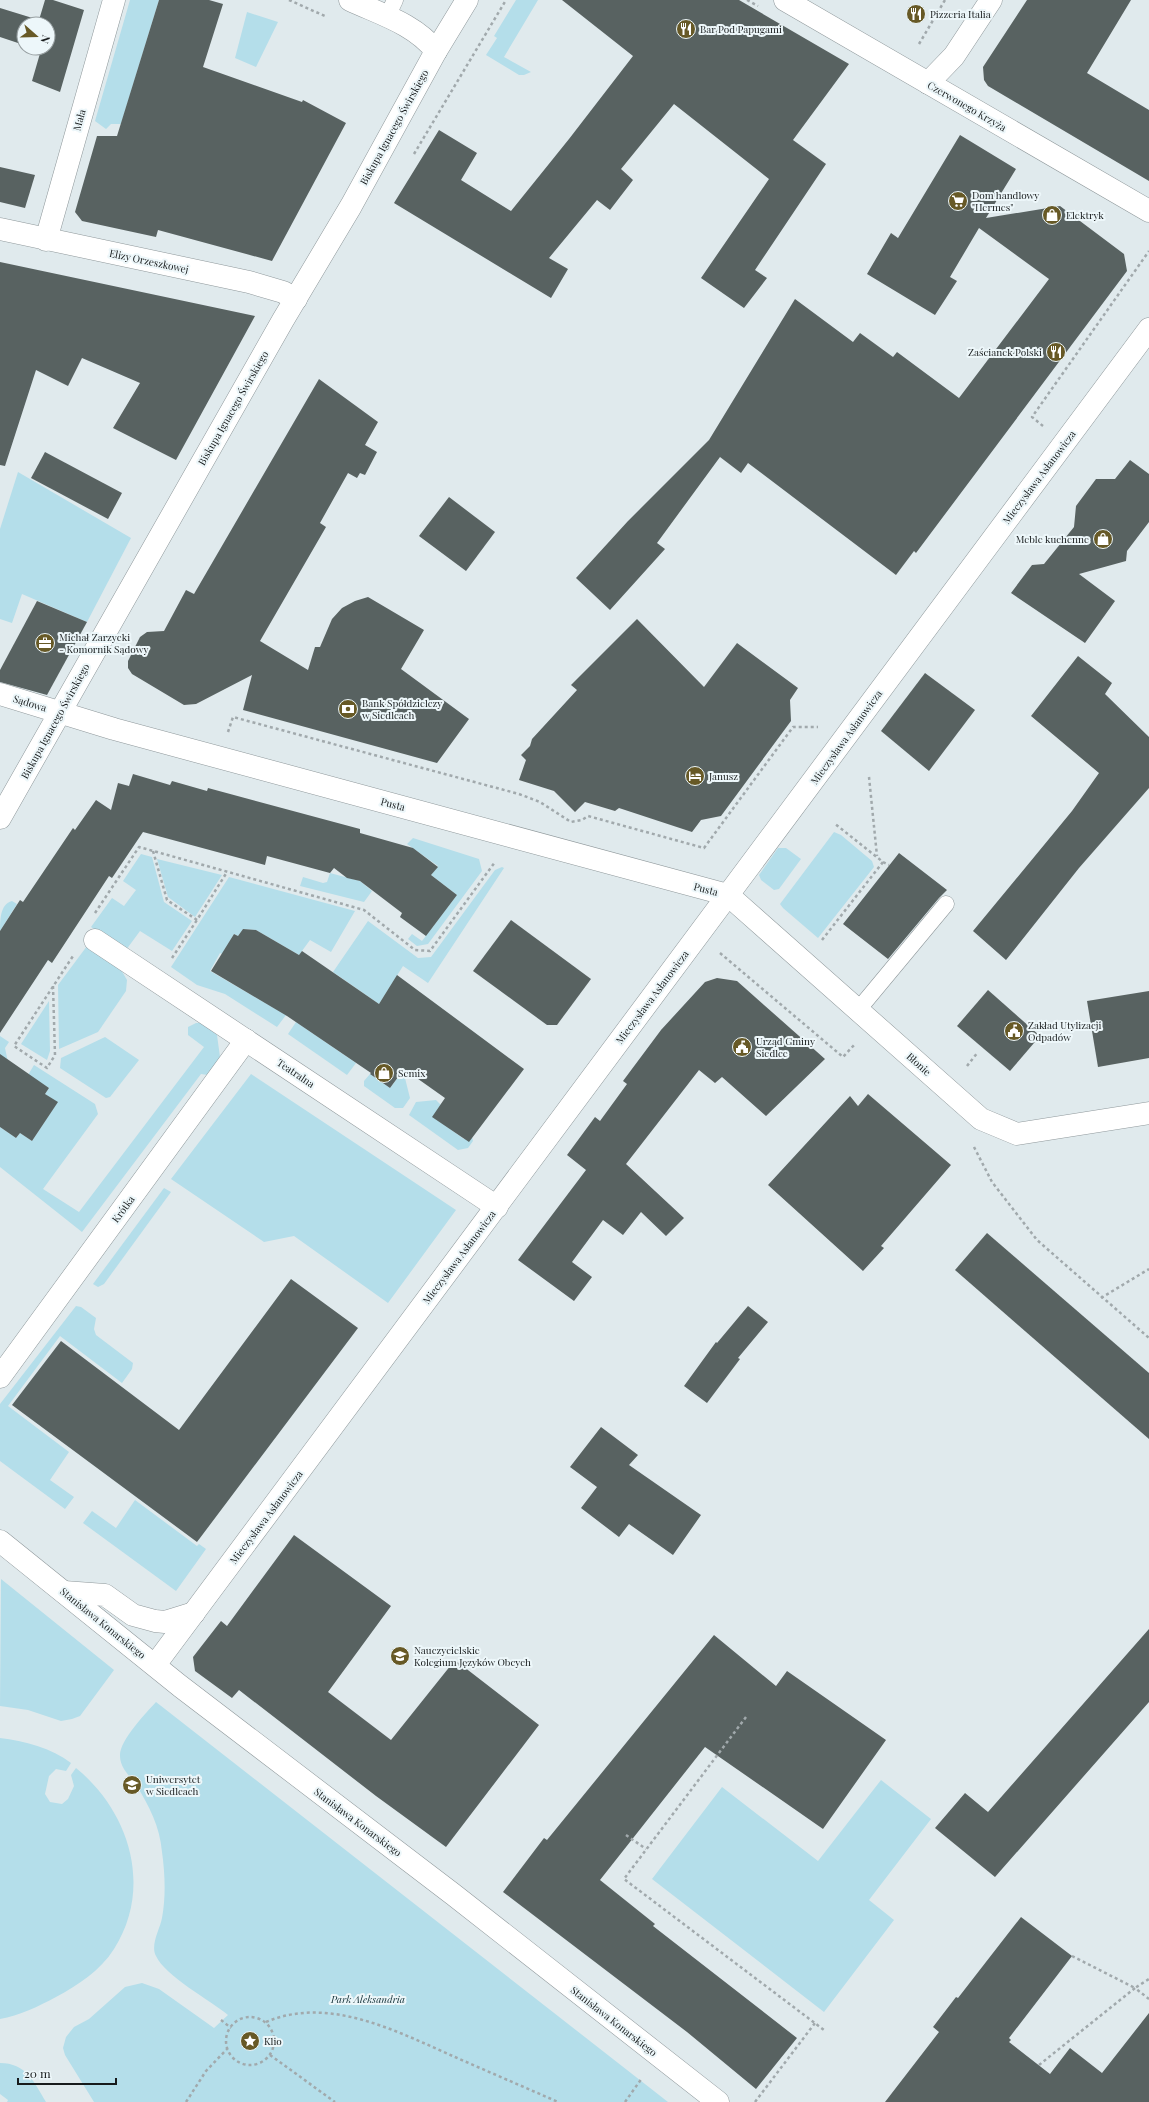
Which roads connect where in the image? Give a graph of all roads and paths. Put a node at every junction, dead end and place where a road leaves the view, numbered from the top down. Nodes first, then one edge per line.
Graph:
1 (114, 0) edge
2 (350, 0) edge
3 (467, 0) edge
4 (506, 0) edge
5 (785, 0) edge
6 (945, 0) edge
7 (991, 0) edge
8 (391, 8) edge
9 (917, 47) dead end
10 (436, 51) junction
11 (928, 83) junction
12 (410, 161) dead end
13 (1149, 211) edge
14 (0, 229) edge
15 (46, 240) junction
16 (1149, 252) edge
17 (296, 299) junction
18 (1149, 329) edge
19 (1046, 428) dead end
20 (0, 694) edge
21 (59, 713) junction
22 (824, 726) dead end
23 (226, 736) dead end
24 (869, 777) dead end
25 (0, 818) edge
26 (834, 823) dead end
27 (140, 847) dead end
28 (153, 851) junction
29 (877, 857) junction
30 (498, 858) dead end
31 (883, 862) junction
32 (889, 866) dead end
33 (227, 872) junction
34 (728, 895) junction
35 (946, 904) dead end
36 (698, 936) junction
37 (95, 940) dead end
38 (821, 942) dead end
39 (53, 986) joint
40 (858, 1010) junction
41 (859, 1039) dead end
42 (246, 1040) junction
43 (978, 1052) dead end
44 (967, 1066) dead end
45 (1149, 1113) edge
46 (973, 1145) dead end
47 (497, 1206) junction
48 (1149, 1269) edge
49 (1102, 1298) junction
50 (1149, 1338) edge
51 (0, 1377) edge
52 (0, 1540) edge
53 (64, 1592) junction
54 (194, 1613) junction
55 (155, 1665) junction
56 (746, 1716) dead end
57 (626, 1835) dead end
58 (646, 1849) junction
59 (1072, 1956) dead end
60 (1149, 1979) edge
61 (1135, 1988) junction
62 (1149, 1999) edge
63 (221, 2020) dead end
64 (266, 2022) junction
65 (815, 2023) junction
66 (231, 2028) junction
67 (824, 2030) dead end
68 (228, 2049) junction
69 (270, 2055) junction
70 (1039, 2066) dead end
71 (645, 2074) dead end
72 (186, 2102) edge
73 (334, 2102) edge
74 (558, 2102) edge
75 (625, 2102) edge
76 (718, 2102) edge
77 (755, 2102) edge

1 - 15 street, Mała
2 - 8 street
3 - 10 street, Biskupa Ignacego Świrskiego
4 - 12 path
5 - 11 street, Czerwonego Krzyża
6 - 9 path
7 - 11 street
8 - 10 street
10 - 17 street, Biskupa Ignacego Świrskiego
11 - 13 street, Czerwonego Krzyża
14 - 15 street, Elizy Orzeszkowej
15 - 17 street, Elizy Orzeszkowej
16 - 19 path
17 - 21 street, Biskupa Ignacego Świrskiego
18 - 34 street, Mieczysława Asłanowicza
20 - 21 street, Sądowa
21 - 25 street, Biskupa Ignacego Świrskiego
21 - 34 street, Pusta
22 - 23 path
24 - 29 path
26 - 29 path
27 - 28 path
28 - 33 path
28 - 33 path
29 - 31 path
30 - 33 path
31 - 32 path
31 - 38 path
34 - 36 street, Mieczysława Asłanowicza
34 - 40 street, Błonie
35 - 40 lane
36 - 41 path
36 - 47 street, Mieczysława Asłanowicza
37 - 42 street, Teatralna
39 - 39 path
40 - 45 street, Błonie
42 - 47 street, Teatralna
42 - 51 street, Krótka
43 - 44 path
46 - 49 path
47 - 54 street, Mieczysława Asłanowicza
48 - 49 path
49 - 50 path
52 - 53 street, Stanisława Konarskiego
53 - 54 street
53 - 55 street, Stanisława Konarskiego
54 - 55 street, Mieczysława Asłanowicza
55 - 76 street, Stanisława Konarskiego
56 - 58 path
57 - 58 path
58 - 65 path
59 - 61 path
60 - 61 path
61 - 62 path
61 - 70 path
63 - 66 path
64 - 66 path
64 - 69 path
64 - 74 path
65 - 67 path
65 - 77 path
66 - 68 path
68 - 69 path
68 - 72 path
69 - 73 path
71 - 75 path

